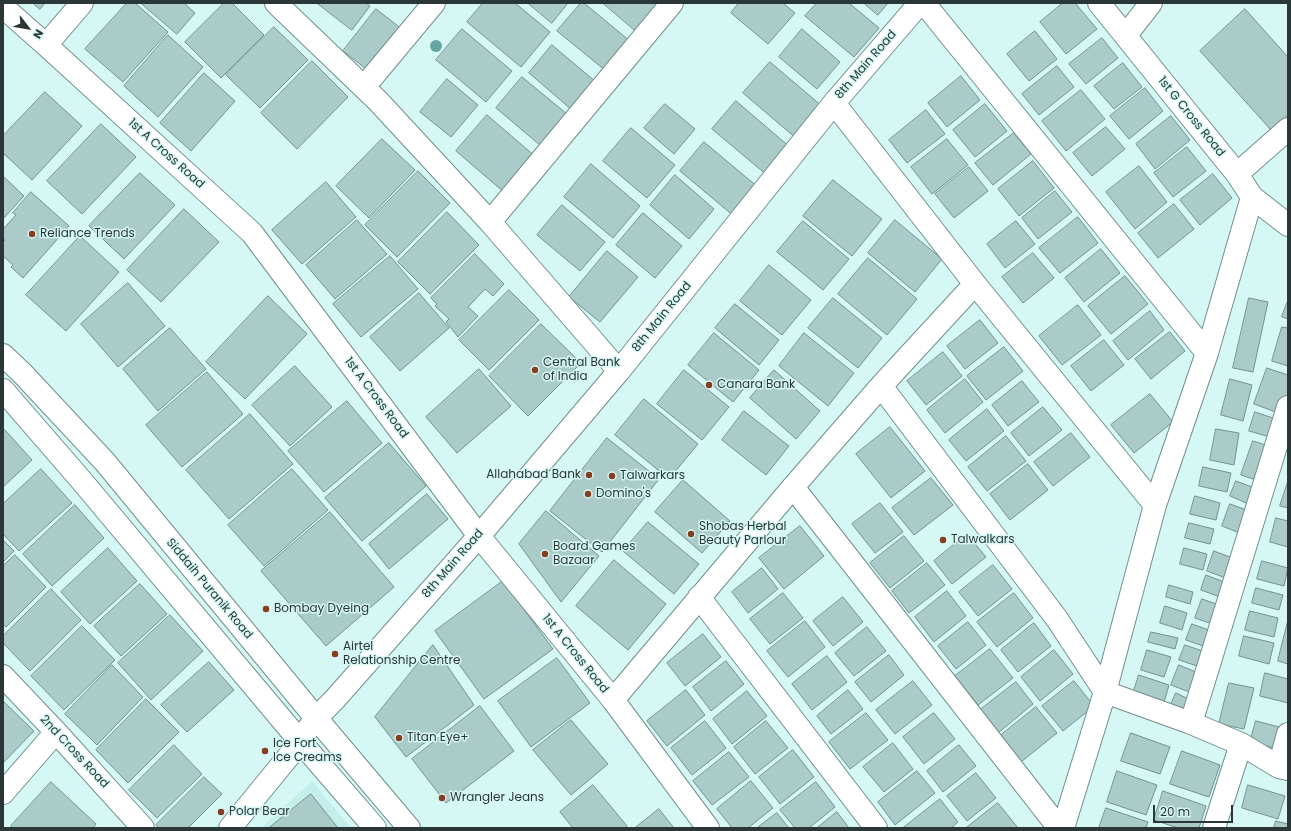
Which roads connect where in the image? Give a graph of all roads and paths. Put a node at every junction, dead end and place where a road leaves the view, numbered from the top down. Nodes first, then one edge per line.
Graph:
1 (82, 3) edge
2 (276, 3) edge
3 (434, 3) edge
4 (672, 3) edge
5 (920, 3) edge
6 (924, 3) edge
7 (1099, 3) edge
8 (1151, 3) edge
9 (3, 7) edge
10 (1126, 36) junction
11 (46, 45) junction
12 (364, 87) junction
13 (834, 103) junction
14 (1288, 129) edge
15 (1237, 174) junction
16 (1252, 198) junction
17 (490, 222) junction
18 (1288, 225) edge
19 (975, 284) junction
20 (1206, 353) junction
21 (3, 355) edge
22 (619, 371) junction
23 (881, 386) junction
24 (3, 390) edge
25 (1288, 407) edge
26 (793, 487) junction
27 (1155, 505) junction
28 (479, 536) junction
29 (699, 597) junction
30 (3, 676) edge
31 (1104, 692) junction
32 (613, 700) junction
33 (316, 718) junction
34 (1191, 723) junction
35 (56, 732) junction
36 (1288, 734) edge
37 (299, 740) junction
38 (1241, 744) junction
39 (1283, 768) edge
40 (3, 793) edge
41 (143, 828) edge
42 (230, 828) edge
43 (375, 828) edge
44 (409, 828) edge
45 (708, 828) edge
46 (876, 828) edge
47 (1059, 828) edge
48 (1063, 828) edge
49 (1214, 828) edge

1 - 11 street
2 - 12 street
3 - 12 street
4 - 17 street
5 - 13 street, 8th Main Road
6 - 20 street
7 - 10 street, 1st G Cross Road
8 - 10 street
9 - 11 street, 1st A Cross Road
10 - 15 street, 1st G Cross Road
11 - 28 street, 1st A Cross Road
12 - 17 street
13 - 19 street
13 - 22 street, 8th Main Road
14 - 15 street
15 - 16 street, 1st G Cross Road
16 - 18 street, 1st G Cross Road
16 - 20 street
17 - 22 street
19 - 23 street
19 - 27 street
20 - 27 street
21 - 33 street, Siddaih Puranik Road
22 - 28 street, 8th Main Road
23 - 26 street
23 - 31 street
24 - 37 street
25 - 34 street
26 - 29 street
26 - 47 street
27 - 31 street
28 - 32 street, 1st A Cross Road
28 - 33 street, 8th Main Road
29 - 32 street
29 - 46 street
30 - 35 street, 2nd Cross Road
31 - 34 street
31 - 48 street
32 - 45 street, 1st A Cross Road
33 - 37 street, 8th Main Road
33 - 44 street, Siddaih Puranik Road
34 - 38 street
35 - 40 street
35 - 41 street, 2nd Cross Road
36 - 39 street
37 - 42 street, 8th Main Road
37 - 43 street
38 - 39 street
38 - 49 street

